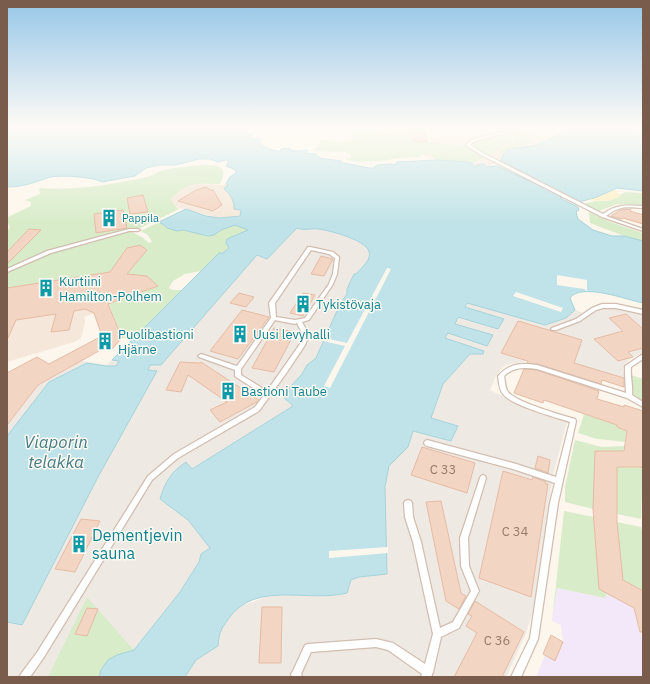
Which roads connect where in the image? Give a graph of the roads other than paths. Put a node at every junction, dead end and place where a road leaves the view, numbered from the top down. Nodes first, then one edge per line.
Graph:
1 (494, 160) edge
2 (643, 207) edge
3 (602, 216) junction
4 (138, 230) dead end
5 (643, 230) edge
6 (7, 271) edge
7 (643, 312) edge
8 (274, 318) junction
9 (299, 322) junction
10 (554, 329) dead end
11 (201, 356) dead end
12 (643, 356) edge
13 (238, 368) junction
14 (268, 394) junction
15 (629, 396) junction
16 (643, 405) edge
17 (427, 443) dead end
18 (483, 478) dead end
19 (558, 481) junction
20 (408, 503) dead end
21 (437, 634) junction
22 (427, 674) edge
23 (24, 677) edge
24 (297, 677) edge
25 (516, 677) edge

1 - 3 lane
2 - 3 lane
3 - 5 lane
4 - 6 lane
7 - 10 lane
8 - 9 lane
8 - 9 lane
8 - 13 lane
9 - 14 lane
11 - 13 lane
12 - 15 lane
13 - 14 lane
14 - 23 lane
15 - 16 lane
15 - 19 lane
17 - 19 lane
18 - 21 lane
19 - 25 lane
20 - 21 lane
21 - 22 lane
22 - 24 lane

